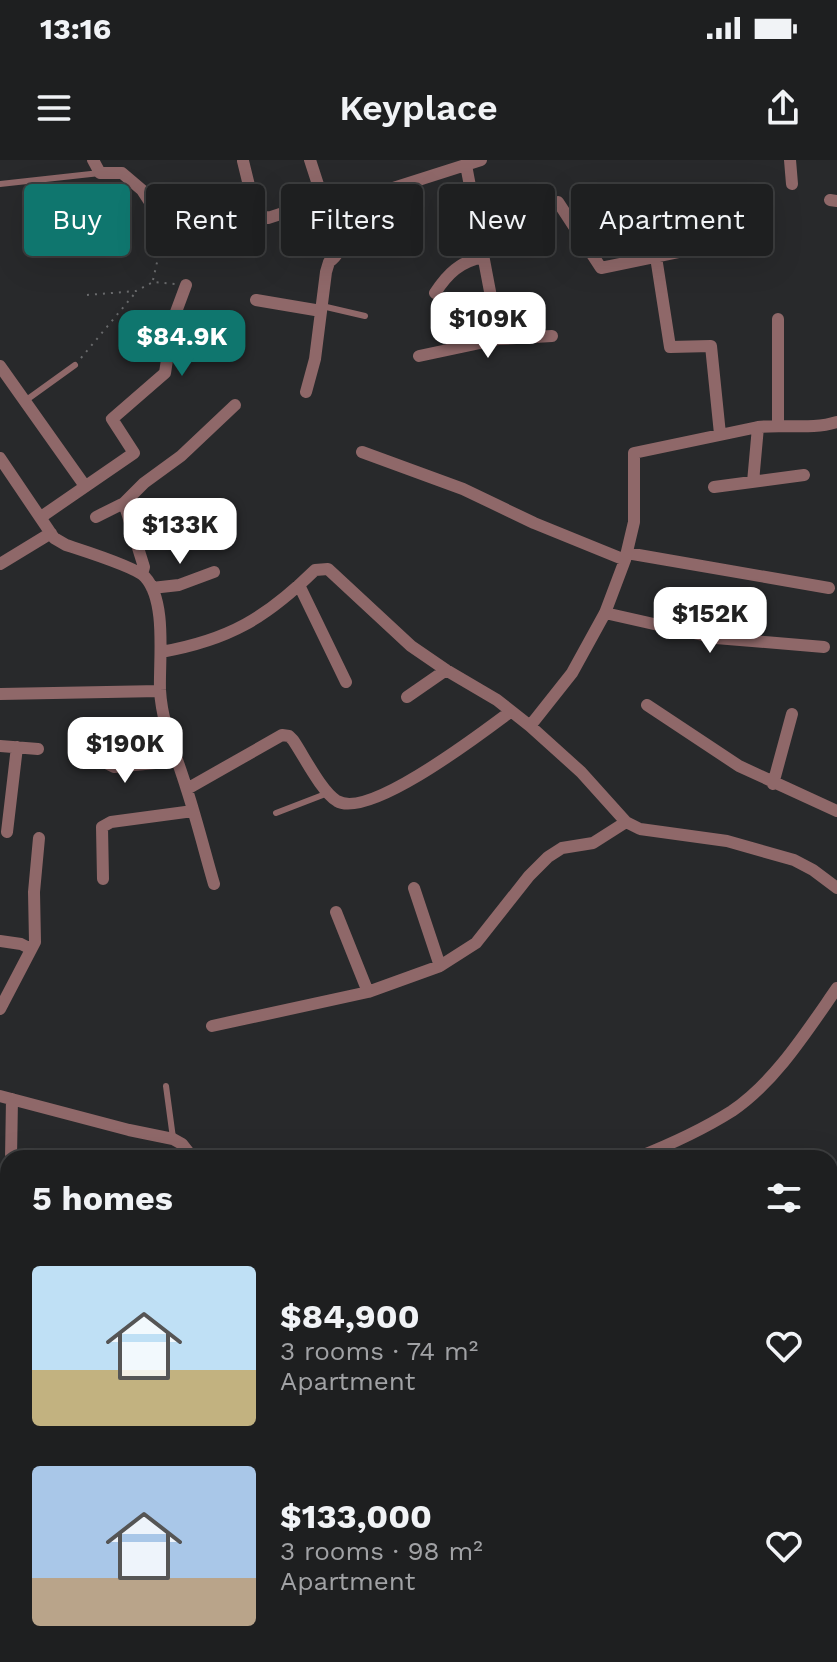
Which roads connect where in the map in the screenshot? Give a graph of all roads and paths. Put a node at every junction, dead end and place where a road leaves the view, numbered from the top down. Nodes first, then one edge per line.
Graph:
1 (93, 160) edge
2 (310, 160) edge
3 (481, 160) edge
4 (790, 160) edge
5 (243, 161) edge
6 (466, 165) junction
7 (100, 173) junction
8 (0, 184) edge
9 (323, 184) edge
10 (406, 184) edge
11 (470, 184) edge
12 (792, 184) dead end
13 (146, 196) edge
14 (555, 203) edge
15 (281, 214) edge
16 (160, 256) edge
17 (339, 256) edge
18 (661, 256) edge
19 (483, 257) joint
20 (656, 257) junction
21 (153, 282) junction
22 (186, 285) joint
23 (136, 291) junction
24 (435, 293) dead end
25 (87, 295) dead end
26 (256, 300) dead end
27 (321, 309) junction
28 (365, 316) dead end
29 (778, 319) dead end
30 (552, 336) dead end
31 (499, 339) junction
32 (419, 356) dead end
33 (75, 365) joint
34 (0, 366) edge
35 (306, 392) dead end
36 (25, 401) junction
37 (235, 405) dead end
38 (837, 422) edge
39 (778, 425) junction
40 (758, 427) junction
41 (720, 434) junction
42 (362, 452) dead end
43 (0, 458) edge
44 (804, 475) dead end
45 (753, 482) junction
46 (85, 486) junction
47 (714, 487) dead end
48 (124, 503) junction
49 (41, 517) junction
50 (96, 517) dead end
51 (51, 533) junction
52 (626, 556) junction
53 (0, 564) edge
54 (214, 572) dead end
55 (142, 574) junction
56 (299, 585) junction
57 (152, 588) junction
58 (829, 588) dead end
59 (605, 613) junction
60 (824, 647) dead end
61 (161, 652) junction
62 (446, 670) junction
63 (346, 682) dead end
64 (160, 691) junction
65 (0, 694) edge
66 (407, 697) dead end
67 (647, 705) dead end
68 (510, 712) junction
69 (792, 714) dead end
70 (530, 726) junction
71 (0, 746) edge
72 (17, 747) junction
73 (38, 749) dead end
74 (97, 750) dead end
75 (176, 761) junction
76 (773, 784) junction
77 (187, 789) junction
78 (328, 793) junction
79 (193, 811) junction
80 (837, 811) edge
81 (276, 813) dead end
82 (626, 822) junction
83 (7, 832) dead end
84 (39, 838) dead end
85 (103, 879) dead end
86 (214, 884) dead end
87 (414, 888) dead end
88 (837, 888) edge
89 (336, 912) dead end
90 (0, 941) edge
91 (31, 949) junction
92 (440, 966) junction
93 (837, 988) edge
94 (368, 992) junction
95 (0, 1009) edge
96 (212, 1026) dead end
97 (166, 1086) dead end
98 (6, 1097) edge
99 (173, 1139) junction
100 (10, 1150) edge
101 (187, 1150) edge
102 (654, 1150) edge

1 - 7 street
2 - 9 street
3 - 6 street
4 - 12 street
5 - 15 street
6 - 10 street
6 - 11 street
7 - 8 lane
7 - 13 street
14 - 20 street
16 - 21 path
17 - 27 street
18 - 20 street
19 - 24 street
19 - 31 street
20 - 41 street
21 - 22 path
21 - 23 path
22 - 46 street
23 - 25 path
23 - 33 path
26 - 27 street
27 - 28 lane
27 - 35 street
29 - 39 street
30 - 31 street
31 - 32 street
33 - 36 lane
34 - 36 street
36 - 46 street
37 - 48 street
38 - 39 street
39 - 40 street
40 - 41 street
40 - 45 street
41 - 52 street
42 - 52 street
43 - 49 street
44 - 45 street
45 - 47 street
46 - 49 street
48 - 50 street
48 - 55 street
49 - 51 street
51 - 53 street
51 - 55 street
52 - 58 street
52 - 59 street
54 - 57 street
55 - 57 street
56 - 61 street
56 - 62 street
56 - 63 street
57 - 61 street
59 - 60 street
59 - 70 street
61 - 64 street
62 - 66 street
62 - 68 street
64 - 65 street
64 - 75 street
67 - 76 street
68 - 70 street
68 - 78 street
69 - 76 street
70 - 82 street
71 - 72 street
72 - 73 street
72 - 83 street
74 - 75 street
75 - 77 street
76 - 80 street
77 - 78 street
77 - 79 street
78 - 81 lane
79 - 85 street
79 - 86 street
82 - 88 street
82 - 92 street
84 - 91 street
87 - 92 street
89 - 94 street
90 - 91 street
91 - 95 street
92 - 94 street
93 - 102 street
94 - 96 street
97 - 99 lane
98 - 99 street
98 - 100 street
99 - 101 street

